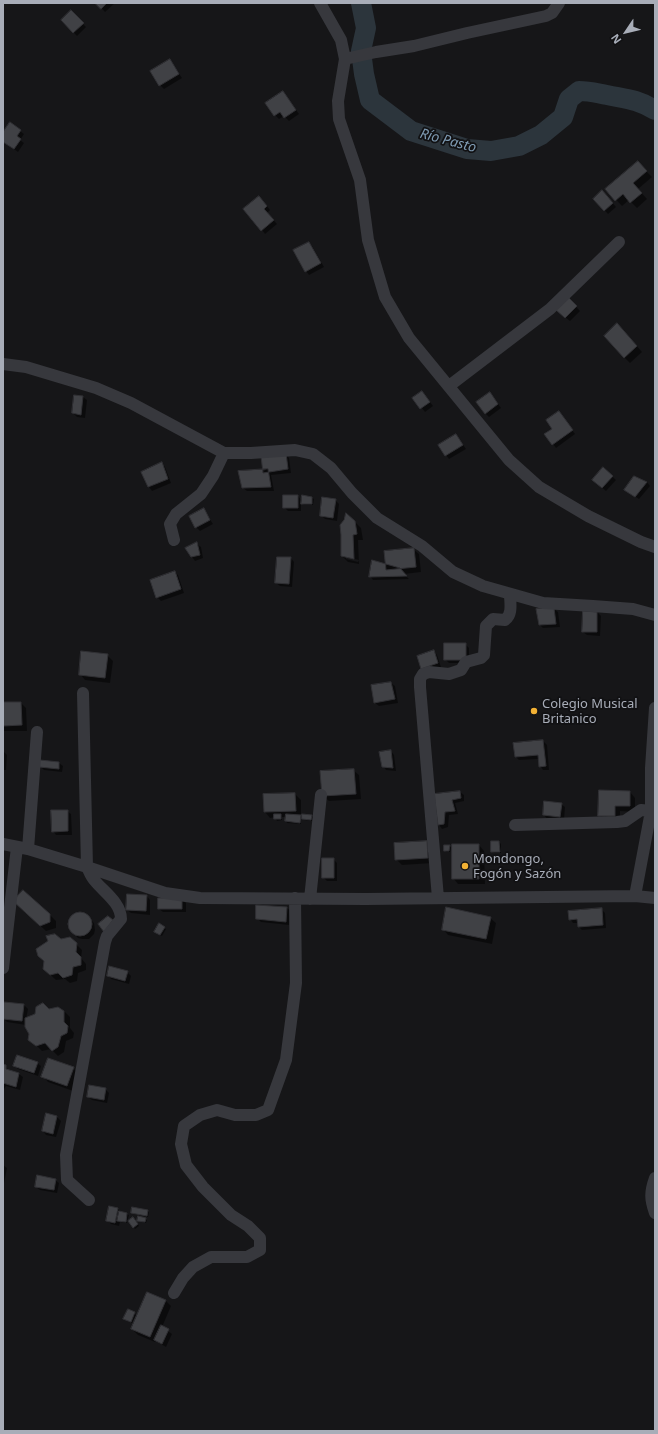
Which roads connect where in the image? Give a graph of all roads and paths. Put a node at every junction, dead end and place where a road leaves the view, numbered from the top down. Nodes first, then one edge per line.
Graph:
1 (320, 3) edge
2 (560, 3) edge
3 (350, 58) junction
4 (619, 242) dead end
5 (3, 364) edge
6 (449, 386) junction
7 (224, 453) junction
8 (174, 540) dead end
9 (655, 547) edge
10 (510, 594) junction
11 (655, 615) edge
12 (83, 693) dead end
13 (655, 708) edge
14 (37, 732) dead end
15 (321, 795) dead end
16 (651, 811) junction
17 (515, 825) dead end
18 (3, 844) edge
19 (23, 848) junction
20 (87, 867) junction
21 (635, 896) junction
22 (295, 898) junction
23 (310, 898) junction
24 (438, 898) junction
25 (655, 898) edge
26 (3, 968) edge
27 (655, 1178) edge
28 (89, 1200) dead end
29 (655, 1213) edge
30 (174, 1293) dead end

1 - 3 street
2 - 3 street
3 - 6 street
4 - 6 street
5 - 7 street
6 - 9 street
7 - 8 street
7 - 10 street
10 - 11 street
10 - 24 street
12 - 20 street
13 - 16 street
14 - 19 street
15 - 23 street
16 - 17 street
16 - 21 street
18 - 19 street
19 - 20 street
19 - 26 street
20 - 22 street
20 - 28 street
21 - 24 street
21 - 25 street
22 - 23 street
22 - 30 street
23 - 24 street
27 - 29 street

